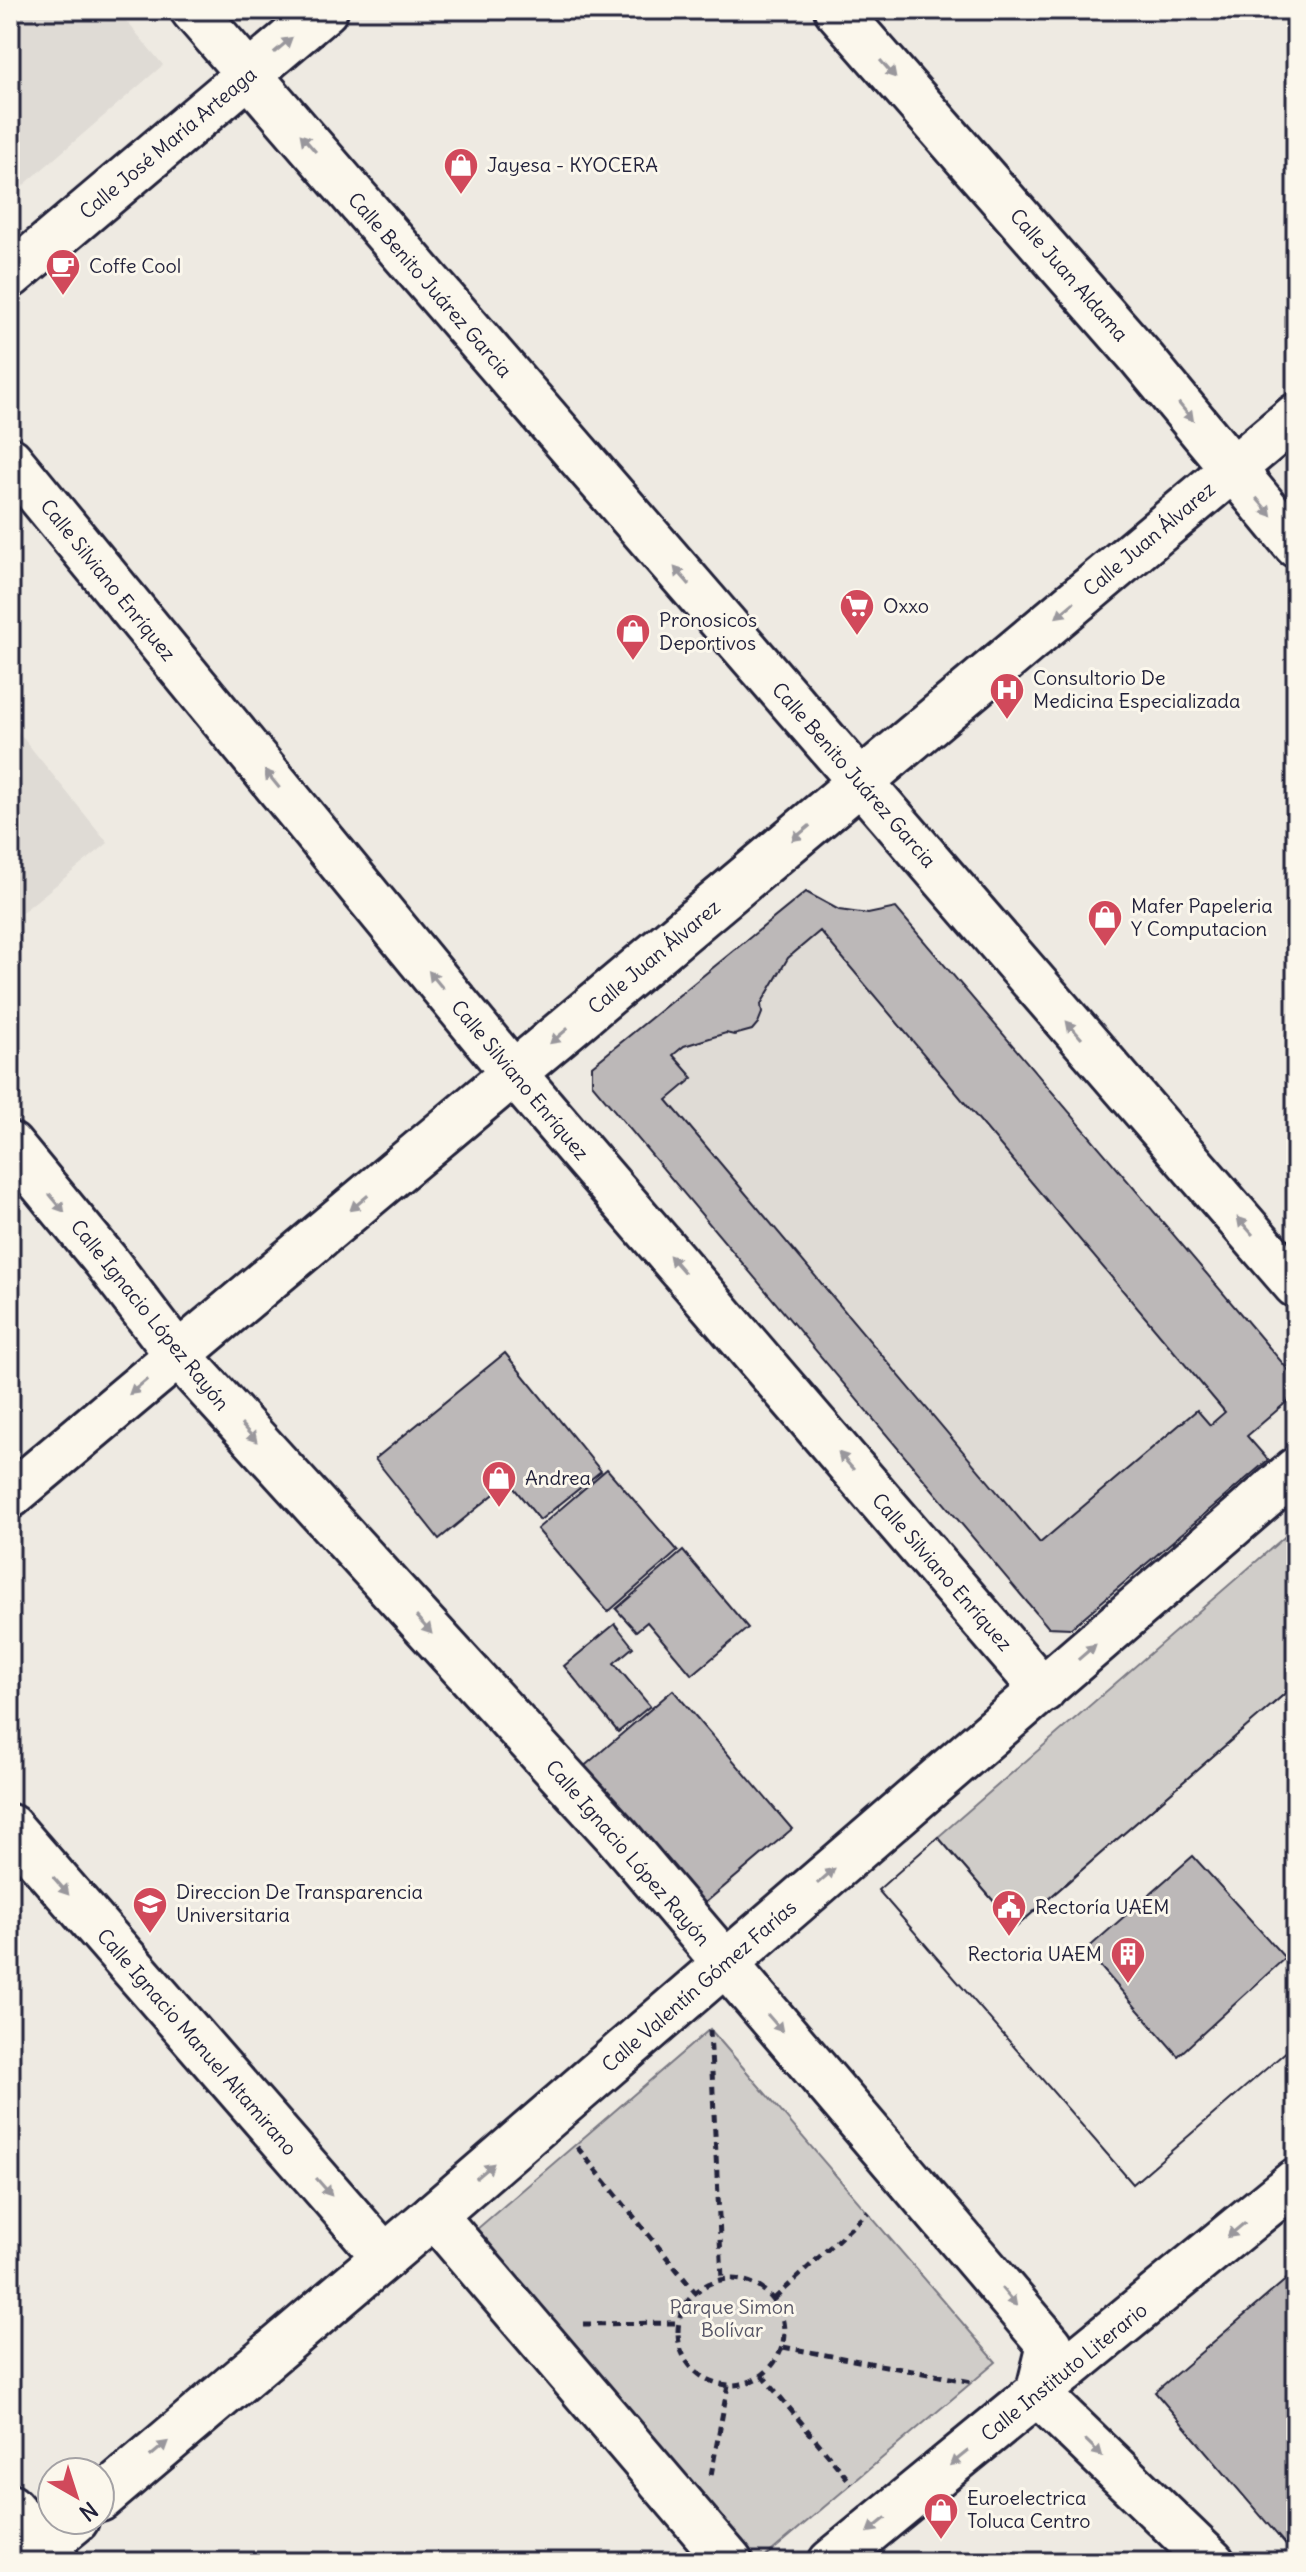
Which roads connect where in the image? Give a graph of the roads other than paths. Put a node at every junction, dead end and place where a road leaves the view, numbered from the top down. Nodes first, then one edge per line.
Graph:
1 (193, 10) edge
2 (325, 10) edge
3 (837, 10) edge
4 (249, 75) junction
5 (10, 276) edge
6 (1296, 416) edge
7 (10, 460) edge
8 (1232, 469) junction
9 (1296, 545) edge
10 (861, 783) junction
11 (514, 1074) junction
12 (10, 1145) edge
13 (1296, 1285) edge
14 (177, 1354) junction
15 (1296, 1470) edge
16 (10, 1496) edge
17 (1043, 1690) junction
18 (10, 1827) edge
19 (724, 1964) junction
20 (1296, 2181) edge
21 (434, 2215) junction
22 (385, 2257) junction
23 (1038, 2394) junction
24 (116, 2485) edge
25 (10, 2507) edge
26 (51, 2548) edge
27 (730, 2562) edge
28 (831, 2562) edge
29 (1212, 2562) edge

1 - 4 street, Calle Benito Juárez Garcia
4 -> 2 street, Calle José María Arteaga
3 -> 8 street, Calle Juan Aldama
4 - 5 street, Calle José María Arteaga
10 -> 4 street, Calle Benito Juárez Garcia
6 - 8 street, Calle Juan Álvarez
11 -> 7 street, Calle Silviano Enríquez
8 -> 9 street, Calle Juan Aldama
8 -> 10 street, Calle Juan Álvarez
10 -> 11 street, Calle Juan Álvarez
13 -> 10 street, Calle Benito Juárez Garcia
11 -> 14 street, Calle Juan Álvarez
17 -> 11 street, Calle Silviano Enríquez
12 -> 14 street, Calle Ignacio López Rayón
14 -> 16 street, Calle Juan Álvarez
14 -> 19 street, Calle Ignacio López Rayón
17 -> 15 street, Calle Valentín Gómez Farías
19 -> 17 street, Calle Valentín Gómez Farías
18 -> 22 street, Calle Ignacio Manuel Altamirano
21 -> 19 street, Calle Valentín Gómez Farías
19 -> 23 street, Calle Ignacio López Rayón
20 -> 23 street, Calle Instituto Literario
21 - 22 street, Calle Valentín Gómez Farías
21 - 27 street
24 -> 22 street, Calle Valentín Gómez Farías
23 -> 28 street, Calle Instituto Literario
23 -> 29 street
25 - 26 street

